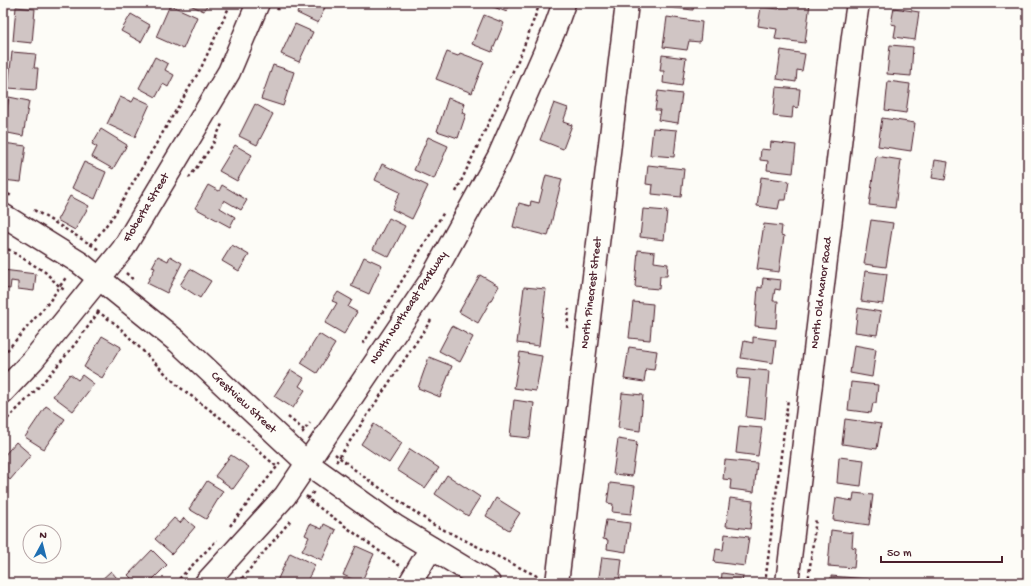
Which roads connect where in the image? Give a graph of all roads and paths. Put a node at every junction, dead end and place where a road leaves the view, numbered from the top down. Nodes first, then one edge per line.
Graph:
1 (231, 3) edge
2 (258, 3) edge
3 (540, 3) edge
4 (564, 3) edge
5 (627, 3) edge
6 (858, 3) edge
7 (3, 191) edge
8 (454, 195) dead end
9 (10, 207) edge
10 (30, 208) dead end
11 (447, 209) dead end
12 (91, 244) junction
13 (3, 246) edge
14 (78, 262) junction
15 (113, 262) junction
16 (99, 279) junction
17 (136, 282) dead end
18 (60, 286) junction
19 (81, 301) junction
20 (359, 350) dead end
21 (3, 355) edge
22 (3, 392) edge
23 (286, 416) dead end
24 (313, 418) dead end
25 (313, 436) junction
26 (291, 448) junction
27 (307, 463) junction
28 (276, 467) junction
29 (293, 483) junction
30 (226, 531) dead end
31 (220, 537) dead end
32 (431, 548) junction
33 (426, 581) edge
34 (550, 581) edge
35 (175, 583) edge
36 (206, 583) edge
37 (489, 583) edge
38 (787, 583) edge

1 - 12 path
2 - 15 street, Floberta Street
3 - 8 path
4 - 25 street, North Northeast Parkway
5 - 34 street, North Pinecrest Street
6 - 38 street, North Old Manor Road
7 - 9 path
9 - 14 street, Crestview Street
10 - 12 path
11 - 20 path
12 - 14 path
12 - 15 path
13 - 18 path
14 - 16 street, Crestview Street
14 - 18 path
15 - 16 street, Floberta Street
15 - 17 path
16 - 19 street, Floberta Street
16 - 26 street, Crestview Street
18 - 19 path
18 - 21 path
19 - 22 street, Floberta Street
19 - 28 path
23 - 25 path
24 - 25 path
25 - 26 path
25 - 27 street, North Northeast Parkway
25 - 34 path
26 - 27 street, Crestview Street
26 - 28 path
27 - 29 street, North Northeast Parkway
27 - 32 street, Crestview Street
28 - 29 path
28 - 30 path
29 - 33 path
29 - 36 street, North Northeast Parkway
31 - 35 path
32 - 33 street
32 - 37 street, Crestview Street

